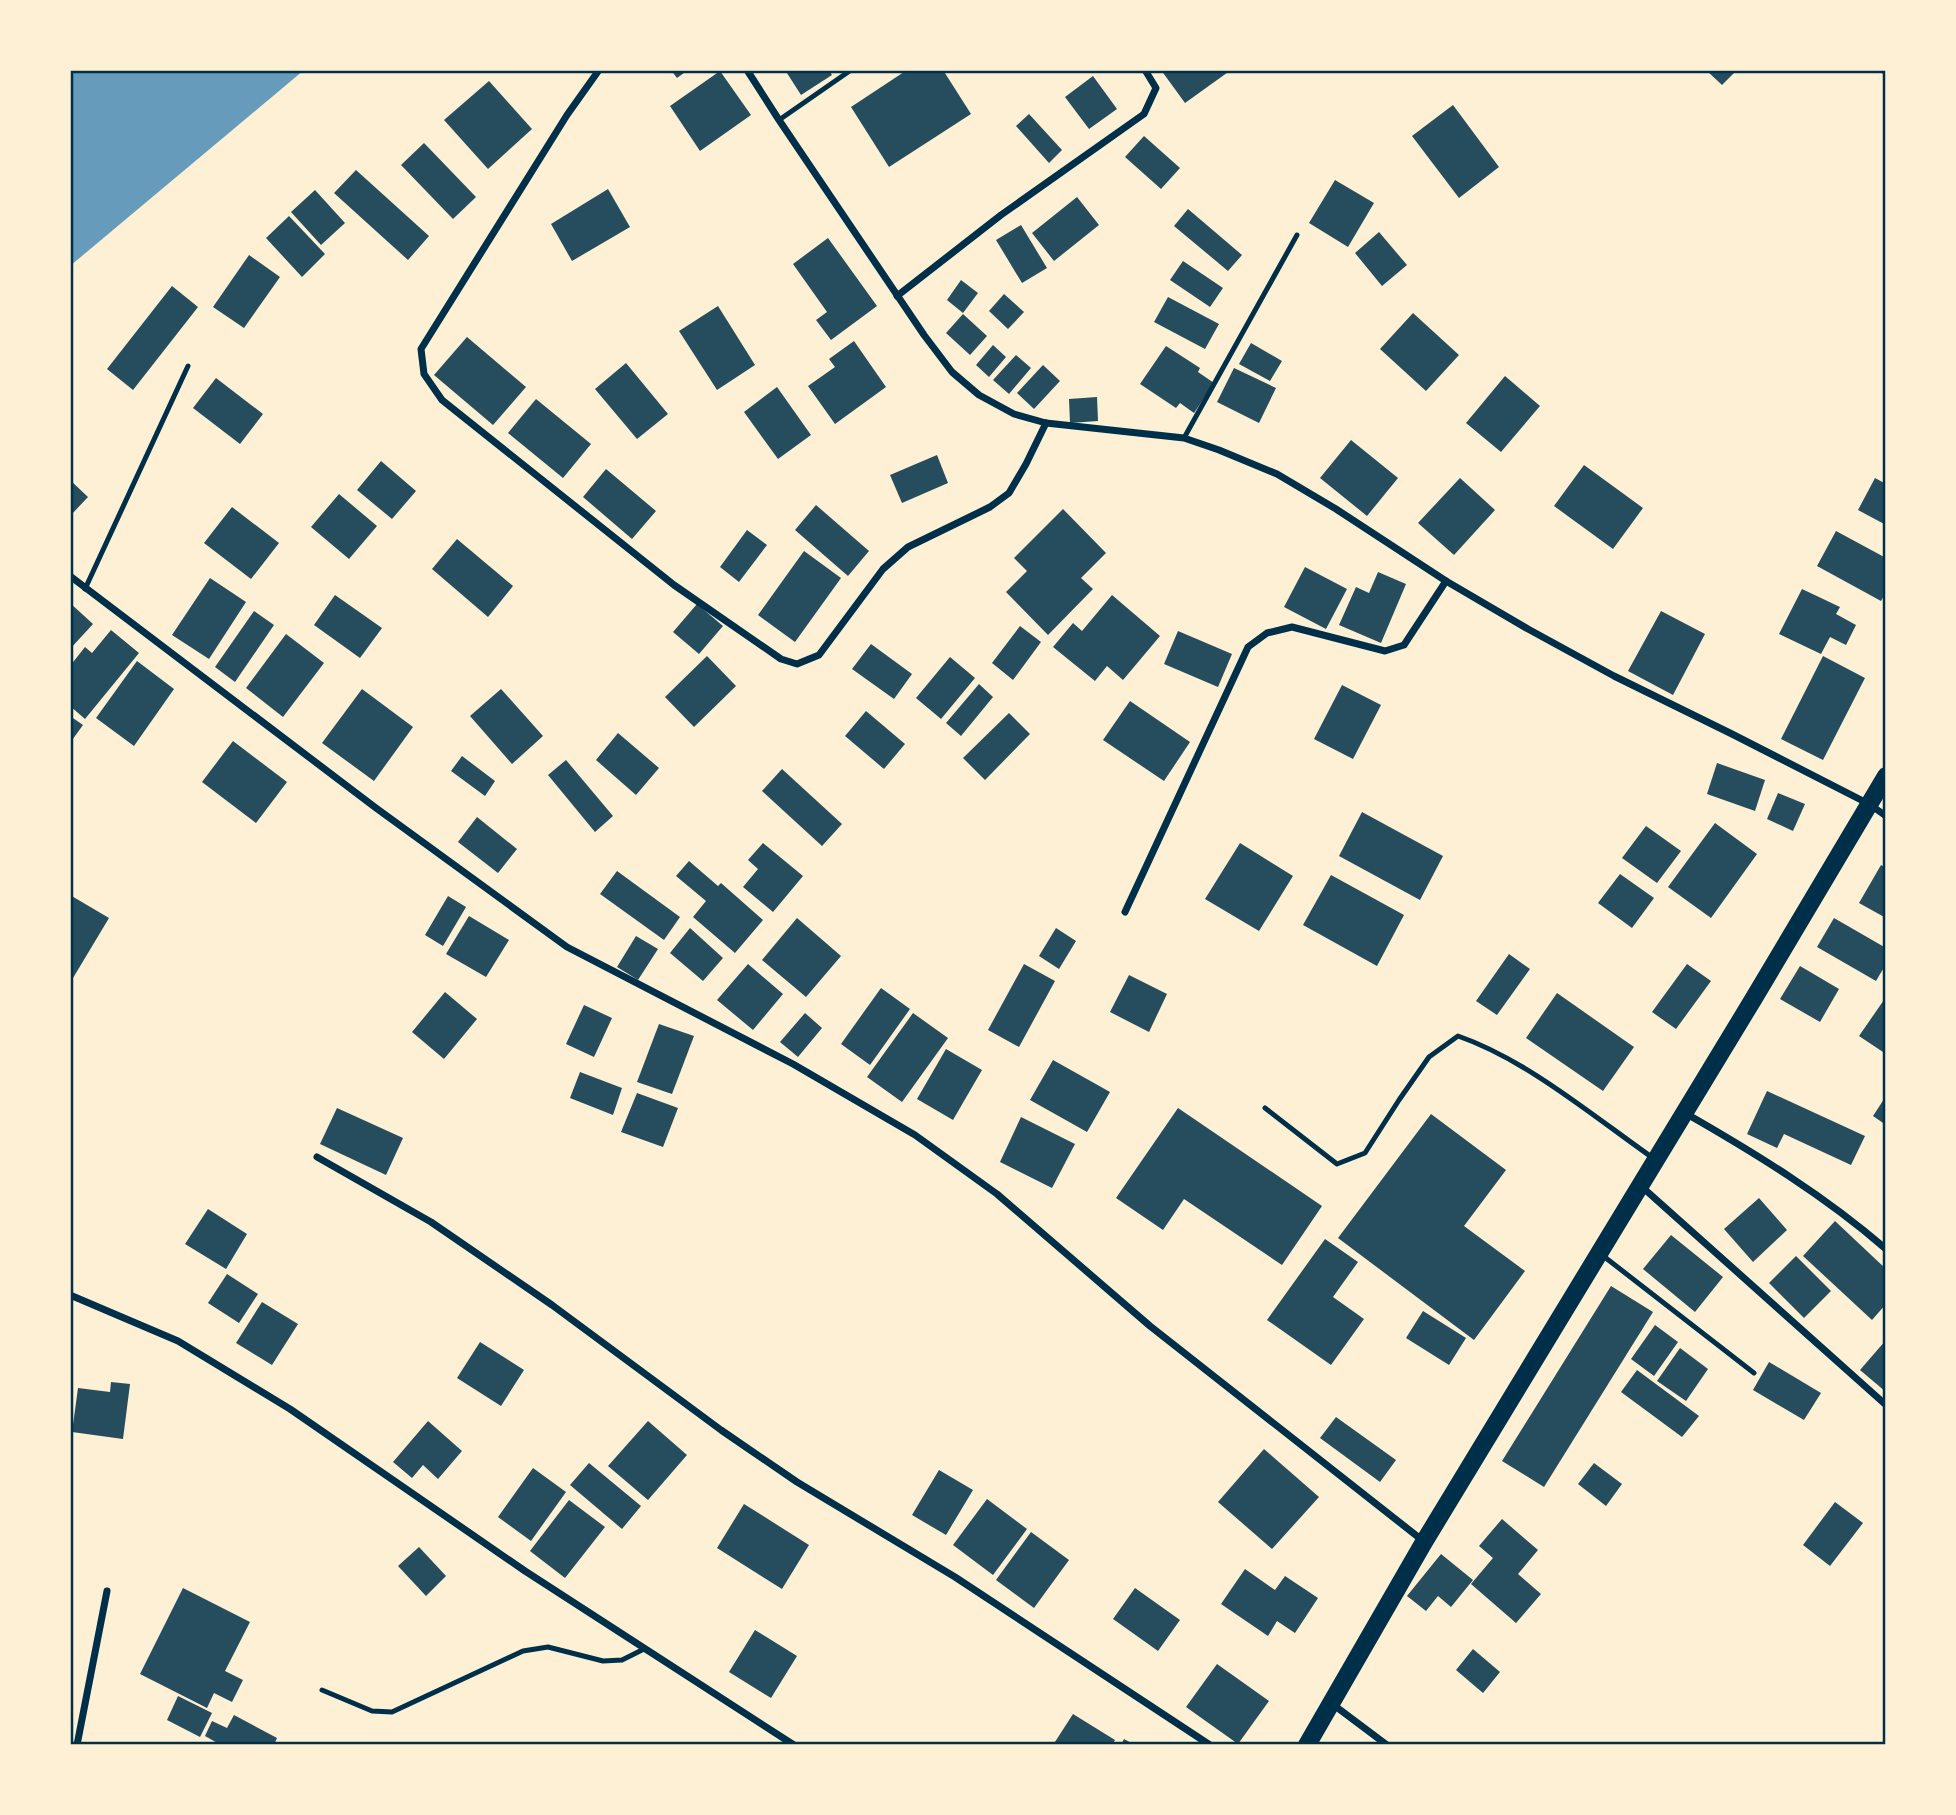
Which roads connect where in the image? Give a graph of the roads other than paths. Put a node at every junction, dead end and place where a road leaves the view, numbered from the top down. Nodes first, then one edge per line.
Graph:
1 (599, 70) edge
2 (747, 70) edge
3 (851, 70) edge
4 (1145, 70) edge
5 (779, 120) junction
6 (1297, 235) dead end
7 (897, 296) junction
8 (188, 366) dead end
9 (1046, 423) junction
10 (1184, 438) junction
11 (70, 576) edge
12 (1446, 581) junction
13 (85, 589) junction
14 (1886, 776) edge
15 (1869, 804) junction
16 (1886, 816) edge
17 (1125, 912) dead end
18 (1265, 1108) dead end
19 (1684, 1112) junction
20 (317, 1157) dead end
21 (1656, 1160) junction
22 (1640, 1185) junction
23 (1886, 1249) edge
24 (1599, 1253) junction
25 (70, 1295) edge
26 (1754, 1373) dead end
27 (1886, 1405) edge
28 (1424, 1542) junction
29 (107, 1591) dead end
30 (645, 1649) junction
31 (322, 1690) dead end
32 (1331, 1703) junction
33 (77, 1745) edge
34 (794, 1745) edge
35 (1210, 1745) edge
36 (1307, 1745) edge
37 (1387, 1745) edge

1 - 9 street
2 - 5 street
3 - 5 lane
4 - 7 street
5 - 7 street
6 - 10 lane
7 - 9 street
8 - 13 lane
9 - 10 street
10 - 12 street
11 - 13 street
12 - 15 street
12 - 17 street
13 - 28 street
14 - 15 main road
15 - 16 street
15 - 19 main road
18 - 21 lane
19 - 21 main road
19 - 23 street
20 - 35 street
21 - 22 main road
22 - 24 main road
22 - 27 street
24 - 26 lane
24 - 28 main road
25 - 30 street
28 - 32 main road
29 - 33 street
30 - 31 lane
30 - 34 street
32 - 36 main road
32 - 37 street

